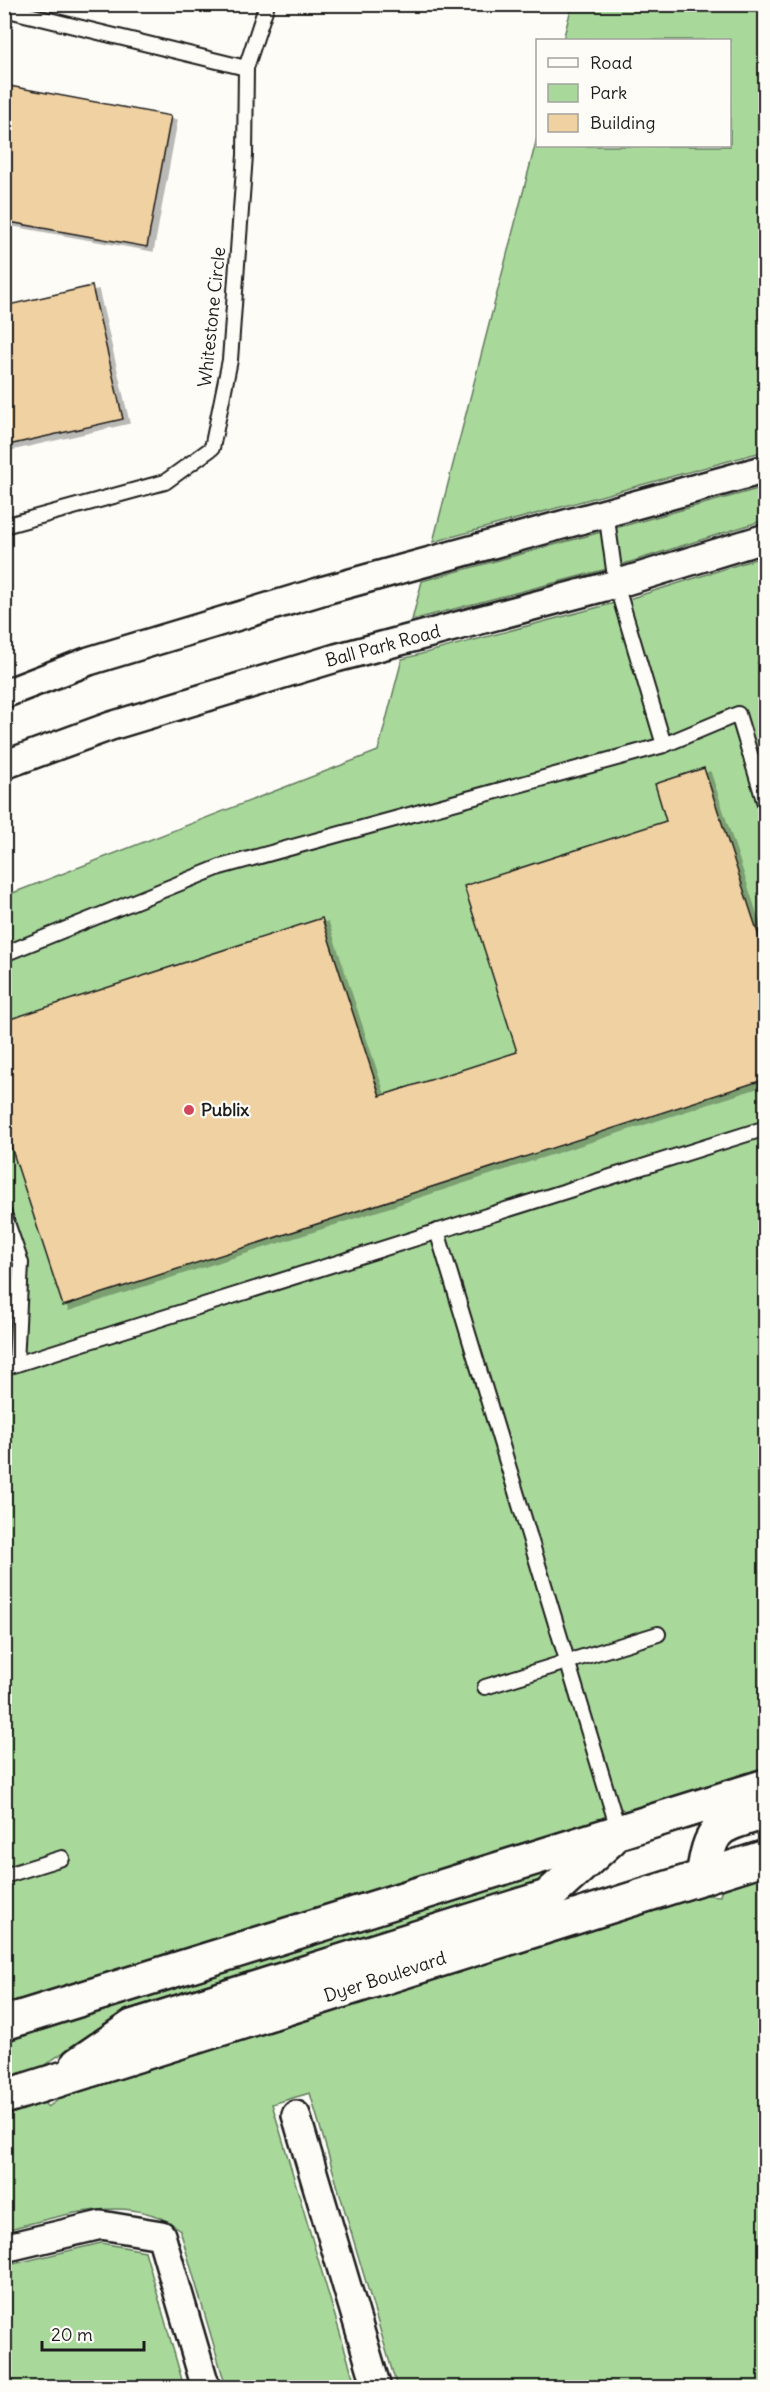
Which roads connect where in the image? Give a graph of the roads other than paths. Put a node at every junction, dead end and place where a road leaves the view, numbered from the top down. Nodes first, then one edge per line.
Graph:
1 (267, 4) edge
2 (4, 9) edge
3 (246, 68) junction
4 (765, 469) edge
5 (606, 512) junction
6 (4, 526) edge
7 (765, 538) edge
8 (616, 585) junction
9 (4, 694) edge
10 (664, 745) junction
11 (4, 765) edge
12 (765, 807) edge
13 (4, 954) edge
14 (765, 1128) edge
15 (4, 1214) edge
16 (437, 1231) junction
17 (10, 1366) edge
18 (658, 1634) dead end
19 (568, 1661) junction
20 (485, 1687) dead end
21 (765, 1786) edge
22 (765, 1812) edge
23 (619, 1832) junction
24 (765, 1857) edge
25 (62, 1858) dead end
26 (4, 1876) edge
27 (703, 1877) junction
28 (4, 2023) edge
29 (52, 2082) junction
30 (4, 2097) edge
31 (296, 2115) dead end
32 (4, 2248) edge
33 (206, 2388) edge
34 (376, 2388) edge

1 - 3 lane, Whitestone Circle
2 - 3 lane
3 - 6 lane, Whitestone Circle
4 - 5 street
5 - 8 lane
5 - 9 street
7 - 8 street, Ball Park Road
8 - 10 lane
8 - 11 street, Ball Park Road
10 - 12 lane
10 - 13 lane
14 - 16 lane
15 - 17 lane
16 - 17 lane
16 - 19 lane
18 - 19 lane
19 - 20 lane
19 - 23 lane
21 - 23 main road
22 - 27 main road
23 - 28 main road
23 - 29 main road
24 - 27 main road, Dyer Boulevard
25 - 26 lane
27 - 29 main road, Dyer Boulevard
29 - 30 main road, Dyer Boulevard
31 - 34 street
32 - 33 street

